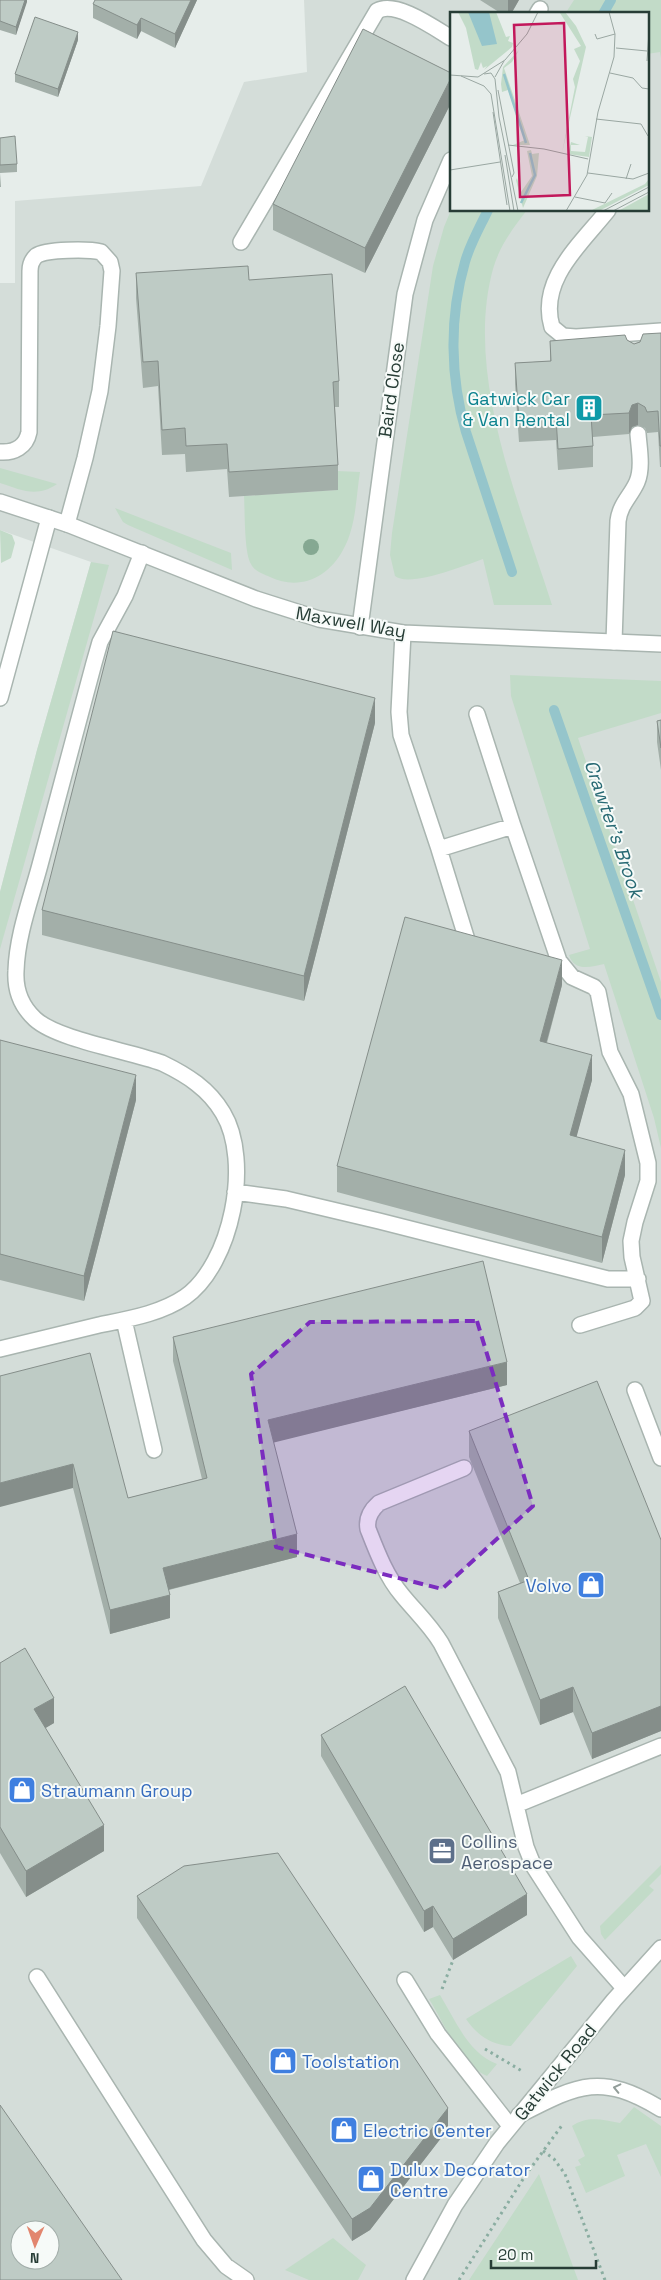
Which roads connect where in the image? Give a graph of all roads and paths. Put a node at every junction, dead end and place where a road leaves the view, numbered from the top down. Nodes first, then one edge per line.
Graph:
1 (450, 37) edge
2 (450, 162) edge
3 (607, 211) edge
4 (241, 242) dead end
5 (661, 331) edge
6 (632, 333) junction
7 (633, 348) edge
8 (638, 434) dead end
9 (0, 452) edge
10 (0, 502) edge
11 (49, 518) junction
12 (67, 524) junction
13 (142, 553) junction
14 (360, 627) junction
15 (403, 633) junction
16 (614, 642) junction
17 (661, 644) edge
18 (0, 698) edge
19 (477, 714) dead end
20 (513, 826) junction
21 (439, 849) junction
22 (467, 940) edge
23 (235, 1192) junction
24 (638, 1279) junction
25 (124, 1320) junction
26 (580, 1325) dead end
27 (0, 1349) edge
28 (635, 1390) dead end
29 (154, 1450) dead end
30 (661, 1458) edge
31 (464, 1468) dead end
32 (661, 1746) edge
33 (516, 1805) junction
34 (661, 1948) edge
35 (453, 1960) edge
36 (37, 1978) dead end
37 (405, 1980) dead end
38 (624, 1988) junction
39 (446, 1995) dead end
40 (479, 2044) dead end
41 (544, 2085) junction
42 (661, 2109) edge
43 (569, 2119) dead end
44 (515, 2120) junction
45 (543, 2151) junction
46 (246, 2280) edge
47 (414, 2280) edge
48 (459, 2280) edge
49 (605, 2280) edge

1 - 4 street
2 - 14 street, Baird Close
3 - 6 street
5 - 6 street
6 - 7 street
8 - 16 street
9 - 12 street
10 - 11 street, Maxwell Way
11 - 12 street, Maxwell Way
11 - 18 street
12 - 13 street, Maxwell Way
13 - 14 street, Maxwell Way
13 - 23 street
14 - 15 street, Maxwell Way
15 - 16 street, Maxwell Way
15 - 21 street
16 - 17 street, Maxwell Way
19 - 20 street
20 - 21 street
20 - 24 street
21 - 22 street
23 - 24 street
23 - 25 street
24 - 26 street
25 - 27 street
25 - 29 street
28 - 30 street
31 - 33 street
32 - 33 street
33 - 38 street
34 - 38 street, Gatwick Road
35 - 39 path
36 - 46 street
37 - 44 street
38 - 41 street, Gatwick Road
40 - 41 path
41 - 44 street, Gatwick Road
42 -> 44 street
43 - 45 path
44 - 47 street, Gatwick Road
45 - 48 path
45 - 49 path

